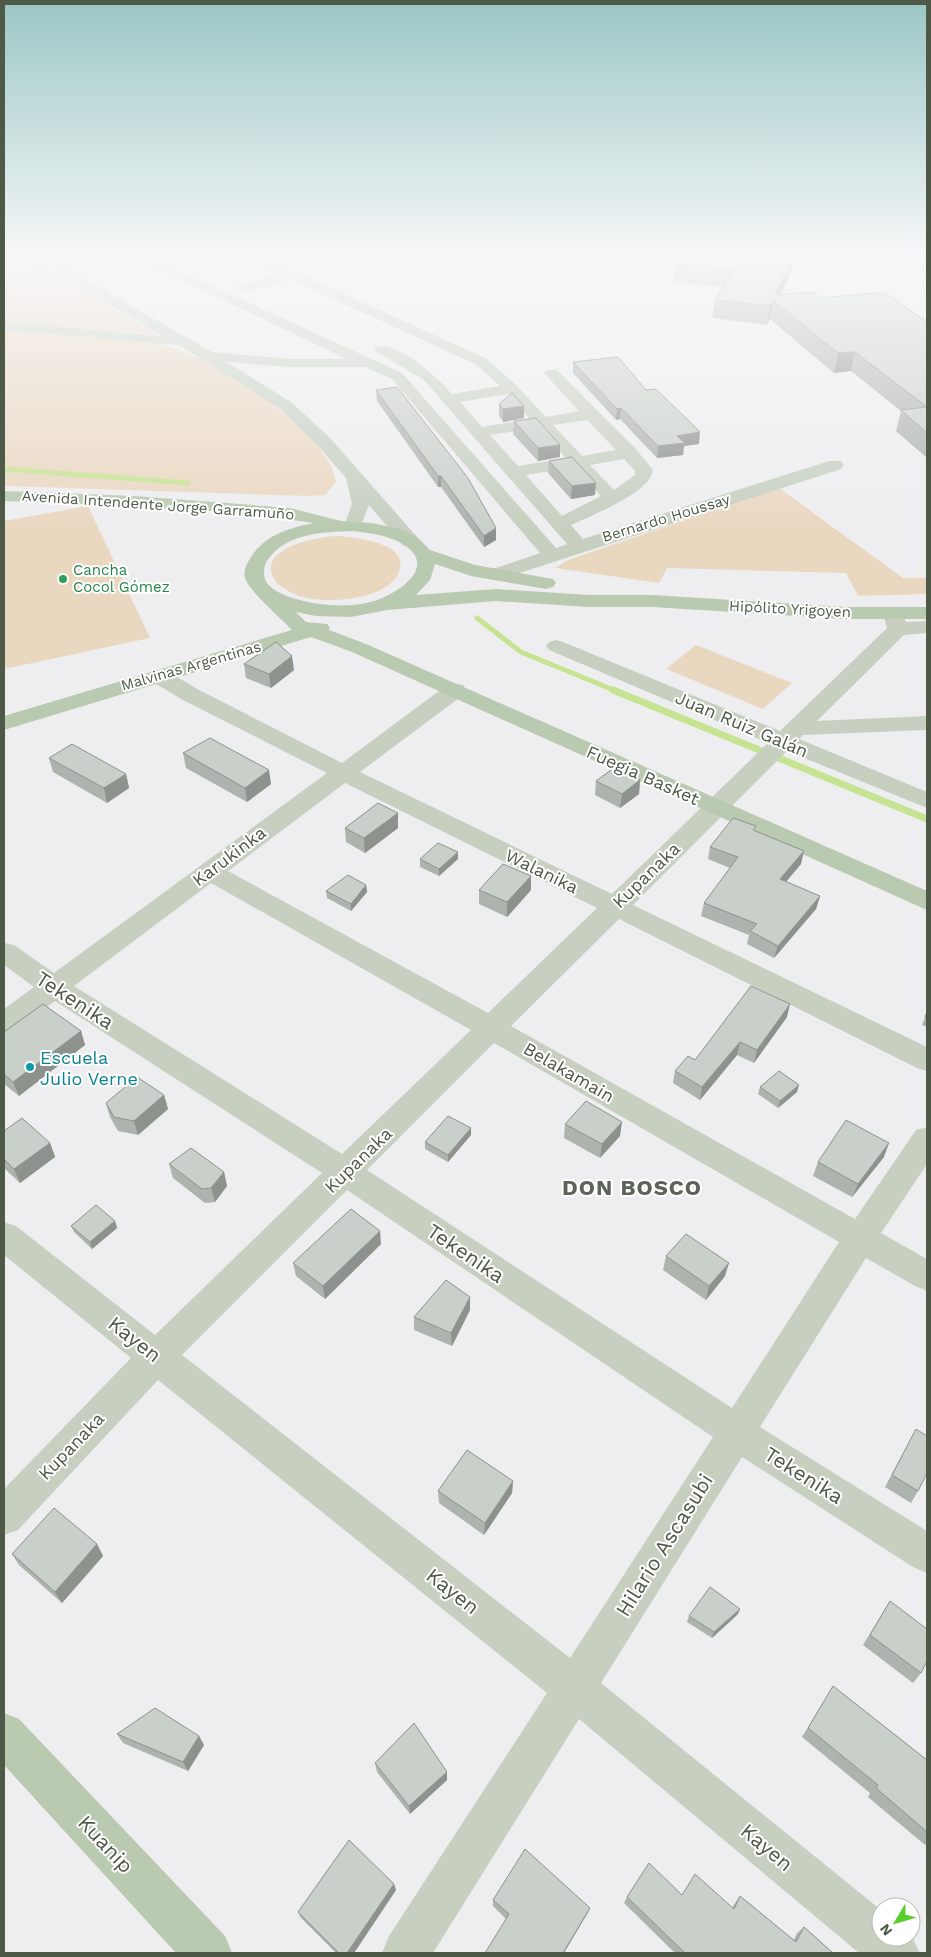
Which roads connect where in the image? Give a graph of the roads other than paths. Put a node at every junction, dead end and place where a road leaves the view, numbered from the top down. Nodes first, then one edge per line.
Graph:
1 (197, 349) edge
2 (339, 349) edge
3 (456, 349) edge
4 (369, 351) junction
5 (202, 352) junction
6 (462, 352) junction
7 (290, 363) junction
8 (420, 370) junction
9 (552, 373) dead end
10 (397, 376) junction
11 (252, 383) junction
12 (512, 389) junction
13 (450, 399) junction
14 (592, 414) junction
15 (542, 422) junction
16 (480, 432) junction
17 (630, 453) junction
18 (578, 461) junction
19 (835, 465) dead end
20 (514, 472) junction
21 (355, 478) junction
22 (4, 496) edge
23 (612, 498) junction
24 (560, 524) junction
25 (347, 526) junction
26 (579, 546) junction
27 (417, 548) junction
28 (553, 556) junction
29 (497, 574) junction
30 (269, 595) junction
31 (654, 601) junction
32 (380, 605) junction
33 (927, 613) edge
34 (896, 621) junction
35 (331, 625) junction
36 (927, 627) edge
37 (310, 632) junction
38 (556, 646) dead end
39 (359, 648) junction
40 (159, 676) junction
41 (455, 690) junction
42 (4, 723) edge
43 (927, 723) edge
44 (779, 745) junction
45 (342, 772) junction
46 (927, 801) edge
47 (716, 808) junction
48 (209, 871) junction
49 (927, 901) edge
50 (614, 906) junction
51 (4, 952) edge
52 (54, 987) junction
53 (4, 1024) edge
54 (493, 1028) junction
55 (927, 1060) edge
56 (927, 1139) edge
57 (345, 1172) junction
58 (4, 1236) edge
59 (860, 1238) junction
60 (927, 1276) edge
61 (157, 1356) junction
62 (736, 1432) junction
63 (4, 1516) edge
64 (927, 1553) edge
65 (573, 1687) junction
66 (4, 1734) edge
67 (208, 1953) edge
68 (406, 1953) edge
69 (896, 1953) edge

1 - 5 street
2 - 4 street
3 - 6 street
4 - 7 street
4 - 8 street
4 - 10 street
5 - 7 street
5 - 11 street
6 - 8 street
6 - 12 street
7 - 11 street
8 - 10 street
8 - 13 street
9 - 14 street
10 - 28 street
11 - 21 street
12 - 13 street
12 - 15 street
13 - 16 street
14 - 15 street
14 - 17 street
15 - 16 street
15 - 18 street
16 - 20 street
17 - 18 street
17 - 23 street
18 - 20 street
18 - 23 street
19 - 26 street, Bernardo Houssay
20 - 24 street
21 - 25 street
21 - 27 street
22 - 25 main road, Avenida Intendente Jorge Garramuño
23 - 24 street
24 - 26 street
25 - 27 main road
25 - 30 main road, Fuegia Basket
26 - 28 street, Bernardo Houssay
27 - 29 main road
27 - 32 main road
28 - 29 street, Bernardo Houssay
29 - 31 main road
30 - 32 main road
30 - 37 main road, Fuegia Basket
31 - 32 main road, Malvinas Argentinas
31 - 34 main road, Hipólito Yrigoyen
32 - 35 main road, Malvinas Argentinas
33 - 34 main road, Hipólito Yrigoyen
34 - 36 street
34 - 44 street, Kupanaka
35 - 37 main road, Malvinas Argentinas
35 - 39 main road, Fuegia Basket
37 - 39 main road, Fuegia Basket
37 - 40 main road, Malvinas Argentinas
38 - 44 street, Juan Ruiz Galán
39 - 41 main road, Fuegia Basket
40 - 42 main road, Malvinas Argentinas
40 - 45 street, Walanika
41 - 45 street, Karukinka
41 - 47 main road, Fuegia Basket
43 - 44 street
44 - 46 street, Juan Ruiz Galán
44 - 47 street, Kupanaka
45 - 48 street, Karukinka
45 - 50 street, Walanika
47 - 49 main road, Fuegia Basket
47 - 50 street, Kupanaka
48 - 52 street, Karukinka
48 - 54 street, Belakamain
50 - 54 street, Kupanaka
50 - 55 street, Walanika
51 - 52 street, Tekenika
52 - 53 street, Karukinka
52 - 57 street, Tekenika
54 - 57 street, Kupanaka
54 - 59 street, Belakamain
56 - 59 street, Hilario Ascasubi
57 - 61 street, Kupanaka
57 - 62 street, Tekenika
58 - 61 street, Kayen
59 - 60 street, Belakamain
59 - 62 street, Hilario Ascasubi
61 - 63 street, Kupanaka
61 - 65 street, Kayen
62 - 64 street, Tekenika
62 - 65 street, Hilario Ascasubi
65 - 68 street, Hilario Ascasubi
65 - 69 street, Kayen
66 - 67 main road, Kuanip

